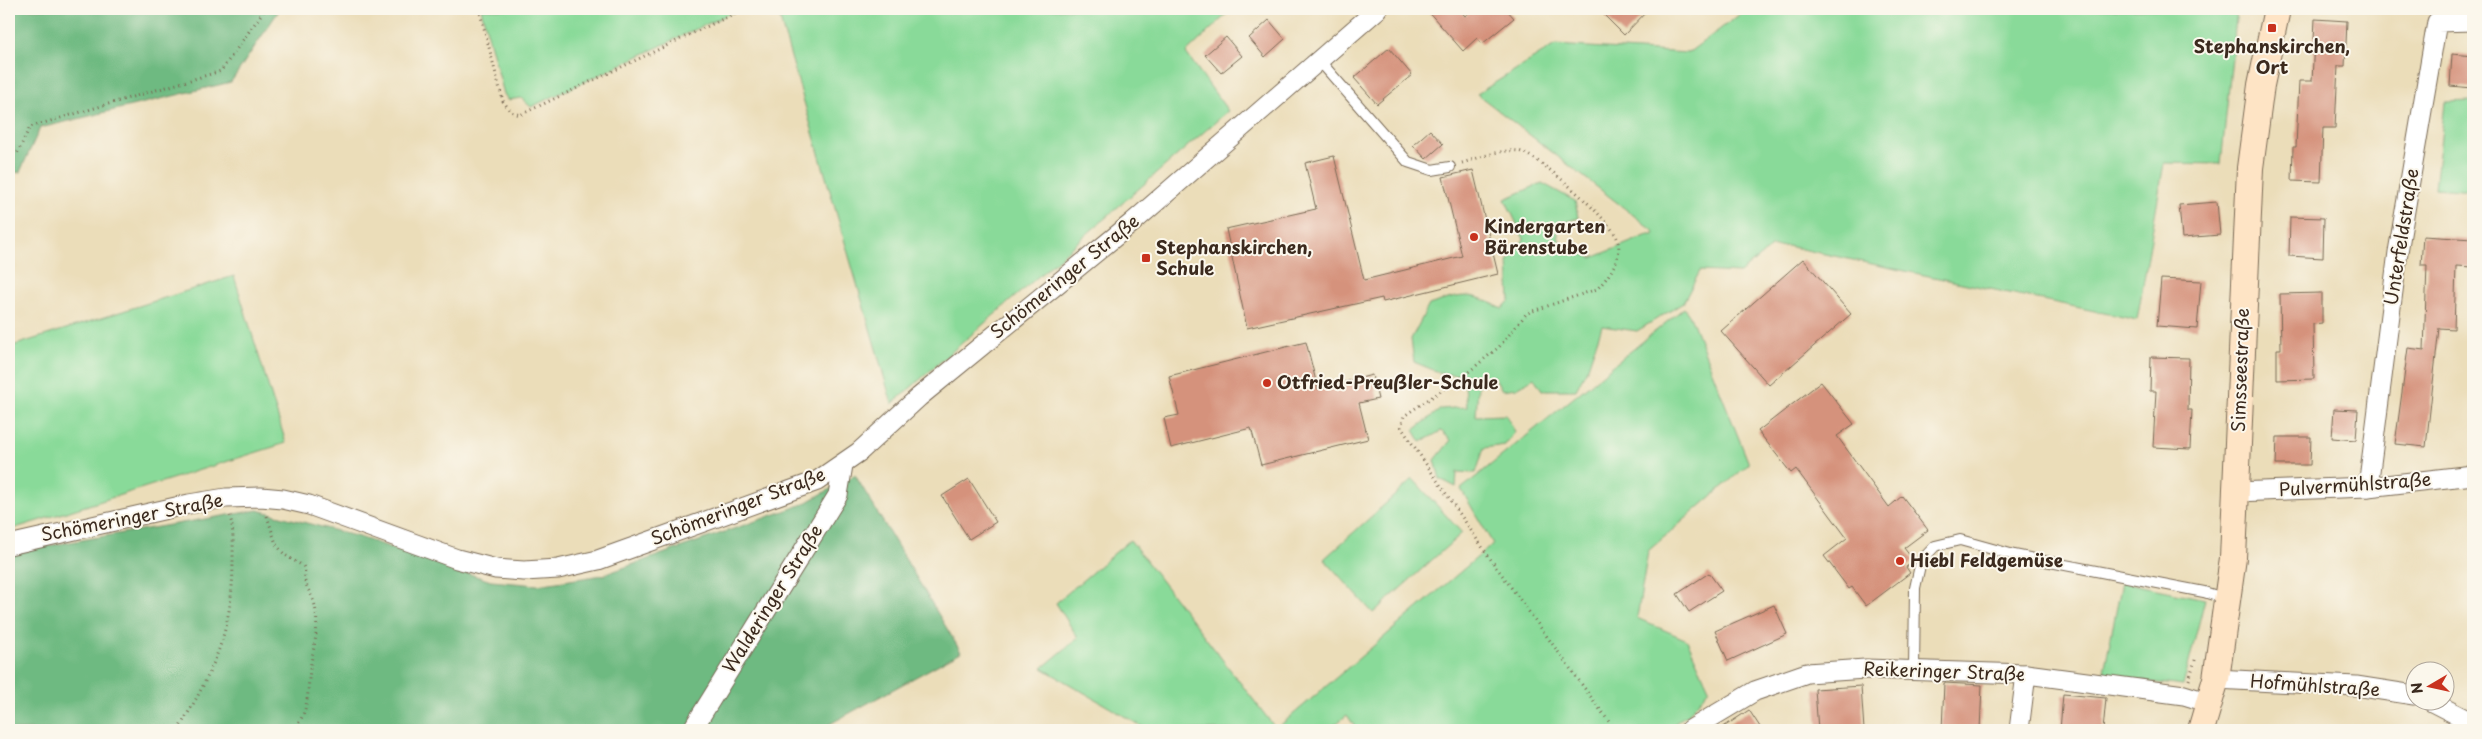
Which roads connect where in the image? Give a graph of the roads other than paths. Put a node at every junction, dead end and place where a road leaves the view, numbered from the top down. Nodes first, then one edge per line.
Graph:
1 (1378, 9) edge
2 (2277, 9) edge
3 (2473, 20) edge
4 (1318, 59) junction
5 (1450, 167) road end
6 (843, 465) junction
7 (2473, 475) edge
8 (2368, 488) junction
9 (2236, 492) junction
10 (9, 545) edge
11 (2228, 600) junction
12 (1914, 670) junction
13 (2026, 674) junction
14 (2213, 691) junction
15 (2404, 693) edge
16 (2452, 712) edge
17 (2473, 723) edge
18 (692, 730) edge
19 (1690, 730) edge
20 (2019, 730) edge
21 (2201, 730) edge

1 - 4 street, Schömeringer Straße
2 - 9 main road, Simsseestraße
3 - 8 street, Unterfeldstraße
4 - 5 lane
4 - 6 street, Schömeringer Straße
6 - 10 street, Schömeringer Straße
6 - 18 street, Walderinger Straße
7 - 8 street, Pulvermühlstraße
8 - 9 street, Pulvermühlstraße
9 - 11 main road, Simsseestraße
11 - 12 lane
11 - 14 main road, Simsseestraße
12 - 13 street, Reikeringer Straße
12 - 19 street, Reikeringer Straße
13 - 14 street, Reikeringer Straße
13 - 20 street
14 - 15 street, Hofmühlstraße
14 - 21 main road, Simsseestraße
16 - 17 street

